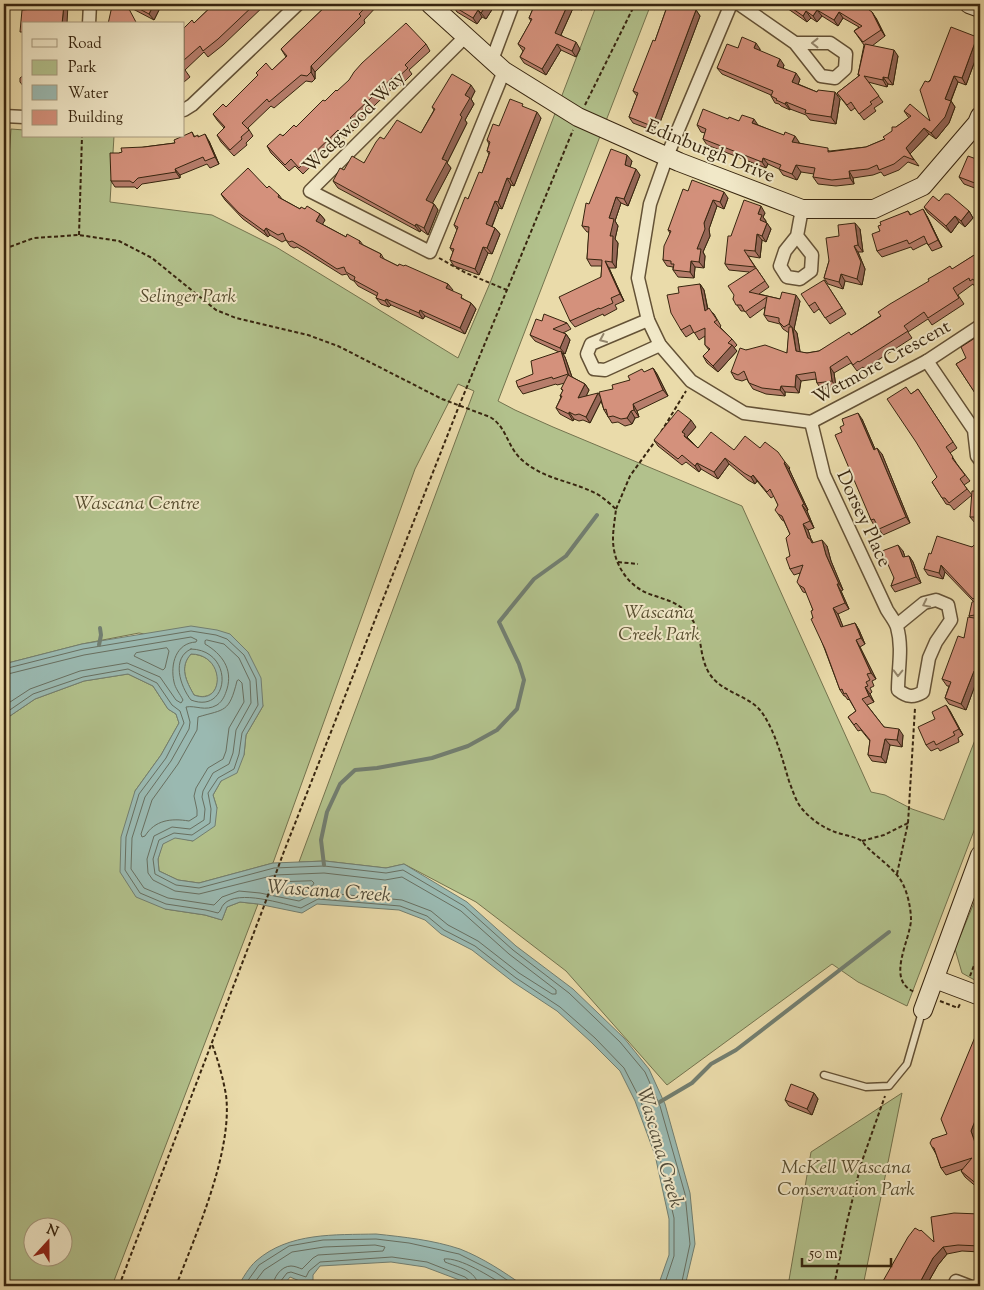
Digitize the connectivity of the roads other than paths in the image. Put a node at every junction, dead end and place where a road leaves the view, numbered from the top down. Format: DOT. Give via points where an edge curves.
graph roads {
  1 [pos="90,4"];
  2 [pos="298,4"];
  3 [pos="430,4"];
  4 [pos="513,4"];
  5 [pos="732,4"];
  6 [pos="739,4"];
  7 [pos="968,4"];
  8 [pos="980,8"];
  9 [pos="89,22"];
  10 [pos="466,36"];
  11 [pos="795,43"];
  12 [pos="498,66"];
  13 [pos="185,109"];
  14 [pos="4,116"];
  15 [pos="22,117"];
  16 [pos="979,121"];
  17 [pos="667,156"];
  18 [pos="802,209"];
  19 [pos="797,236"];
  20 [pos="648,320"];
  21 [pos="980,326"];
  22 [pos="660,345"];
  23 [pos="927,361"];
  24 [pos="811,422"];
  25 [pos="977,432"];
  26 [pos="980,460"];
  27 [pos="897,625"];
  28 [pos="980,855"];
  29 [pos="935,979"];
  30 [pos="972,993"];
  31 [pos="926,1004"];
  32 [pos="824,1076"];
  33 [pos="954,1286"];
  34 [pos="970,1286"];
  1 -- 9 [label="street"];
  2 -- 13 [label="street"];
  3 -- 10 [label="street, Edinburgh Drive"];
  4 -- 12 [label="street"];
  5 -- 17 [label="street, Wetmore Crescent"];
  6 -- 11 [label="street"];
  7 -- 8 [label="street"];
  10 -- 12 [label="street, Edinburgh Drive"];
  10 -- 12 [label="street, Wedgwood Way" via="310,190 430,252"];
  12 -- 17 [label="street, Edinburgh Drive" via="578,117"];
  14 -- 15 [label="street"];
  16 -- 18 [label="street, Edinburgh Drive" via="923,186 874,209"];
  17 -- 18 [label="street, Edinburgh Drive"];
  17 -- 20 [label="street, Wetmore Crescent" via="650,204 638,278"];
  18 -- 19 [label="street"];
  20 -- 22 [label="street, Wetmore Crescent"];
  20 -- 22 [label="street, one-way" via="591,344 588,354 594,369 605,370"];
  21 -- 23 [label="street, Wetmore Crescent"];
  22 -- 24 [label="street, Wetmore Crescent" via="692,381 744,413"];
  23 -- 24 [label="street, Wetmore Crescent"];
  23 -- 25 [label="street"];
  24 -- 27 [label="street, Dorsey Place" via="824,475"];
  25 -- 26 [label="street" via="977,456"];
  27 -- 27 [label="street, Dorsey Place, one-way" via="901,647 898,690 906,696 916,696 923,692 929,658 951,620 948,606 936,600 924,603"];
  28 -- 29 [label="street"];
  29 -- 30 [label="street"];
  29 -- 31 [label="street"];
  31 -- 32 [label="lane" via="907,1064 889,1086 866,1087"];
  33 -- 34 [label="street" via="956,1281"];
}
